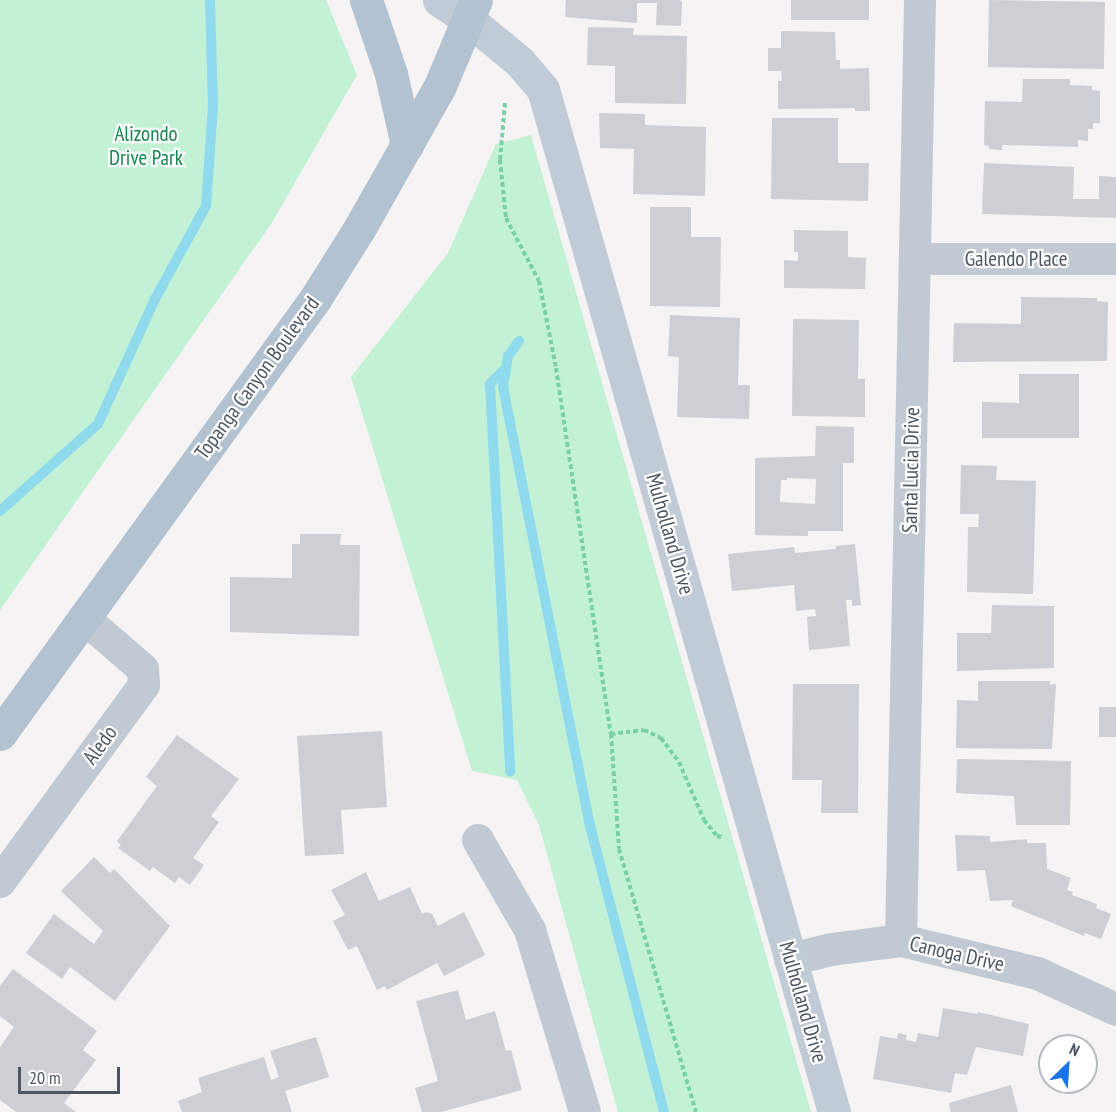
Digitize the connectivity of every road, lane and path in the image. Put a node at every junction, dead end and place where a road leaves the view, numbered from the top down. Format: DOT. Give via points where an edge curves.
graph roads {
  1 [pos="366,0"];
  2 [pos="439,0"];
  3 [pos="920,0"];
  4 [pos="473,10"];
  5 [pos="505,103"];
  6 [pos="407,146"];
  7 [pos="915,259"];
  8 [pos="1116,259"];
  9 [pos="84,618"];
  10 [pos="0,734"];
  11 [pos="611,734"];
  12 [pos="478,840"];
  13 [pos="758,844"];
  14 [pos="0,882"];
  15 [pos="901,940"];
  16 [pos="790,959"];
  17 [pos="1116,1009"];
  18 [pos="585,1112"];
  19 [pos="696,1112"];
  20 [pos="834,1112"];
  1 -- 6 [label="main road" via="391,74"];
  2 -- 4 [label="main road, Mulholland Drive"];
  3 -- 7 [label="street, Santa Lucia Drive"];
  4 -- 6 [label="main road, Topanga Canyon Boulevard" via="440,86"];
  4 -- 13 [label="main road, Mulholland Drive" via="543,89"];
  5 -- 11 [label="path" via="500,160 506,218 539,281 556,368"];
  6 -- 9 [label="main road, Topanga Canyon Boulevard" via="315,299"];
  7 -- 8 [label="street, Galendo Place"];
  7 -- 15 [label="street, Santa Lucia Drive"];
  9 -- 10 [label="main road, Topanga Canyon Boulevard"];
  9 -- 14 [label="street, Aledo" via="143,669 144,685"];
  11 -- 13 [label="path" via="644,730 661,738 679,762 704,820 717,836"];
  11 -- 19 [label="path" via="620,849"];
  12 -- 18 [label="street" via="530,930"];
  13 -- 16 [label="main road, Mulholland Drive"];
  15 -- 16 [label="street, Canoga Drive"];
  15 -- 17 [label="street, Canoga Drive" via="1037,973"];
  16 -- 20 [label="main road, Mulholland Drive"];
}
